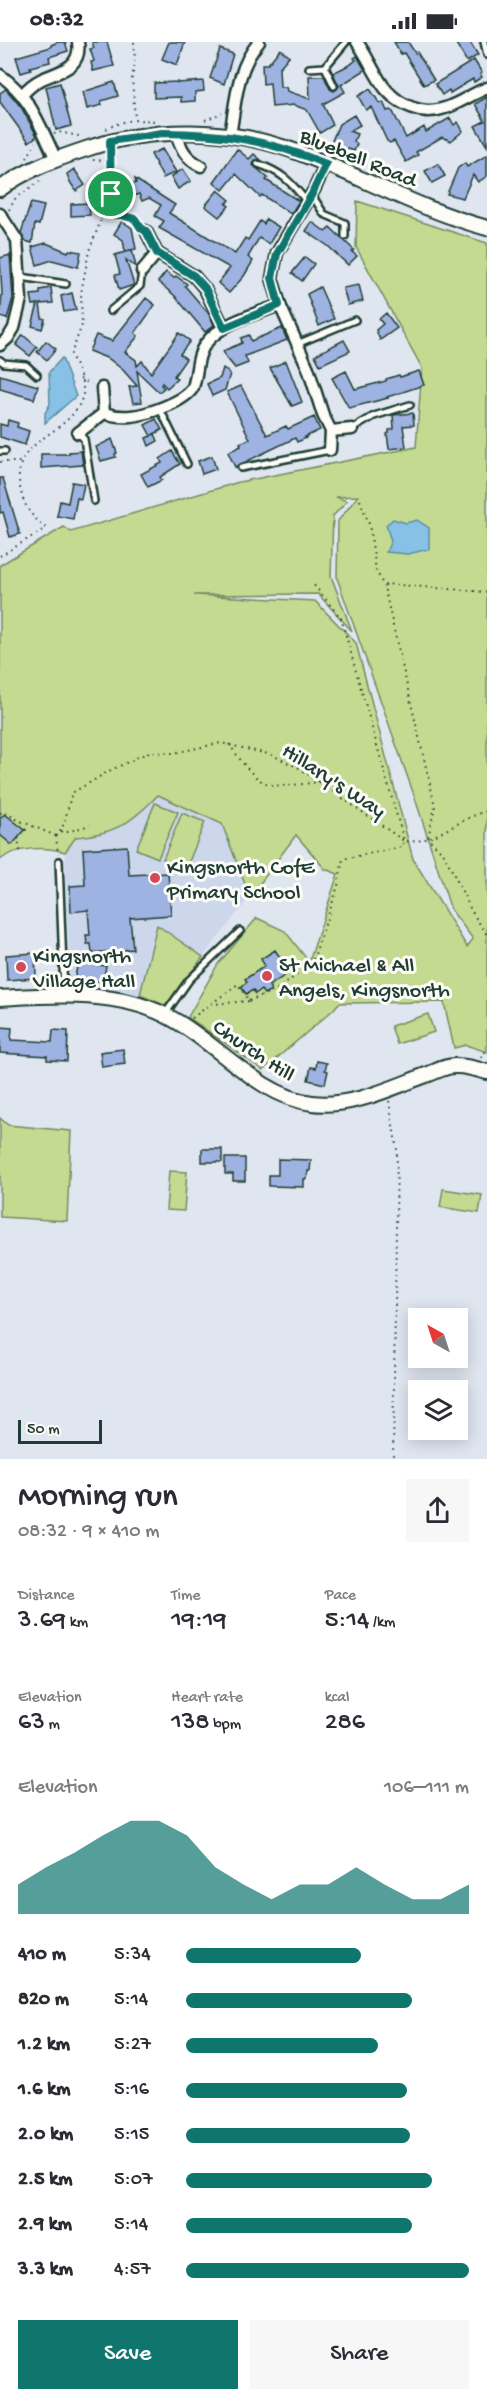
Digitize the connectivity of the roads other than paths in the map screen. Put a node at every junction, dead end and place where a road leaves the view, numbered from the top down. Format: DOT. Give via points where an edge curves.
graph roads {
  1 [pos="78,42"];
  2 [pos="259,42"];
  3 [pos="346,42"];
  4 [pos="357,42"];
  5 [pos="484,42"];
  6 [pos="487,55"];
  7 [pos="325,67"];
  8 [pos="309,68"];
  9 [pos="0,75"];
  10 [pos="334,86"];
  11 [pos="487,88"];
  12 [pos="23,94"];
  13 [pos="176,133"];
  14 [pos="230,135"];
  15 [pos="56,159"];
  16 [pos="258,164"];
  17 [pos="326,164"];
  18 [pos="201,166"];
  19 [pos="0,189"];
  20 [pos="309,198"];
  21 [pos="2,217"];
  22 [pos="487,228"];
  23 [pos="146,231"];
  24 [pos="345,236"];
  25 [pos="157,253"];
  26 [pos="142,271"];
  27 [pos="21,277"];
  28 [pos="66,284"];
  29 [pos="279,305"];
  30 [pos="110,311"];
  31 [pos="355,320"];
  32 [pos="224,328"];
  33 [pos="297,344"];
  34 [pos="0,345"];
  35 [pos="0,360"];
  36 [pos="37,375"];
  37 [pos="102,388"];
  38 [pos="410,405"];
  39 [pos="159,408"];
  40 [pos="104,413"];
  41 [pos="352,429"];
  42 [pos="331,431"];
  43 [pos="78,433"];
  44 [pos="330,450"];
  45 [pos="187,464"];
  46 [pos="241,468"];
  47 [pos="94,501"];
  48 [pos="59,861"];
  49 [pos="240,932"];
  50 [pos="64,995"];
  51 [pos="0,998"];
  52 [pos="165,1014"];
  53 [pos="487,1072"];
  1 -- 12 [label="street" via="79,53 71,67 38,81"];
  2 -- 14 [label="street" via="241,70"];
  3 -- 7 [label="lane"];
  4 -- 11 [label="street" via="389,95 418,110 443,109"];
  5 -- 6 [label="lane"];
  7 -- 8 [label="lane"];
  7 -- 10 [label="lane"];
  9 -- 12 [label="street"];
  12 -- 15 [label="street"];
  13 -- 14 [label="street, Bluebell Road"];
  13 -- 15 [label="street, Bluebell Road" via="110,141"];
  13 -- 18 [label="street" via="182,151"];
  14 -- 17 [label="street, Bluebell Road" via="295,151"];
  15 -- 19 [label="street, Bluebell Road"];
  16 -- 20 [label="lane" via="276,170"];
  17 -- 20 [label="street"];
  17 -- 22 [label="street, Bluebell Road"];
  20 -- 24 [label="lane" via="324,213 345,223"];
  20 -- 29 [label="street" via="285,236 273,266"];
  21 -- 27 [label="street" via="17,240"];
  23 -- 25 [label="street"];
  25 -- 26 [label="street"];
  25 -- 32 [label="street" via="194,276 205,288"];
  26 -- 30 [label="lane" via="140,286"];
  27 -- 28 [label="lane"];
  27 -- 34 [label="street" via="18,316 8,338"];
  29 -- 32 [label="street"];
  29 -- 33 [label="street"];
  31 -- 33 [label="lane"];
  32 -- 39 [label="street" via="206,343 191,391"];
  33 -- 42 [label="street"];
  35 -- 36 [label="lane" via="26,365"];
  37 -- 40 [label="street"];
  38 -- 41 [label="lane" via="374,416"];
  39 -- 40 [label="street" via="134,416"];
  39 -- 45 [label="lane"];
  40 -- 43 [label="street"];
  41 -- 42 [label="street"];
  42 -- 44 [label="street"];
  43 -- 47 [label="lane" via="84,438"];
  44 -- 46 [label="lane"];
  48 -- 50 [label="lane"];
  49 -- 52 [label="lane" via="189,980"];
  50 -- 51 [label="street, Church Hill"];
  50 -- 52 [label="street, Church Hill" via="119,1000"];
  52 -- 53 [label="street, Church Hill" via="257,1080 310,1103 331,1104 388,1089 454,1065"];
}
